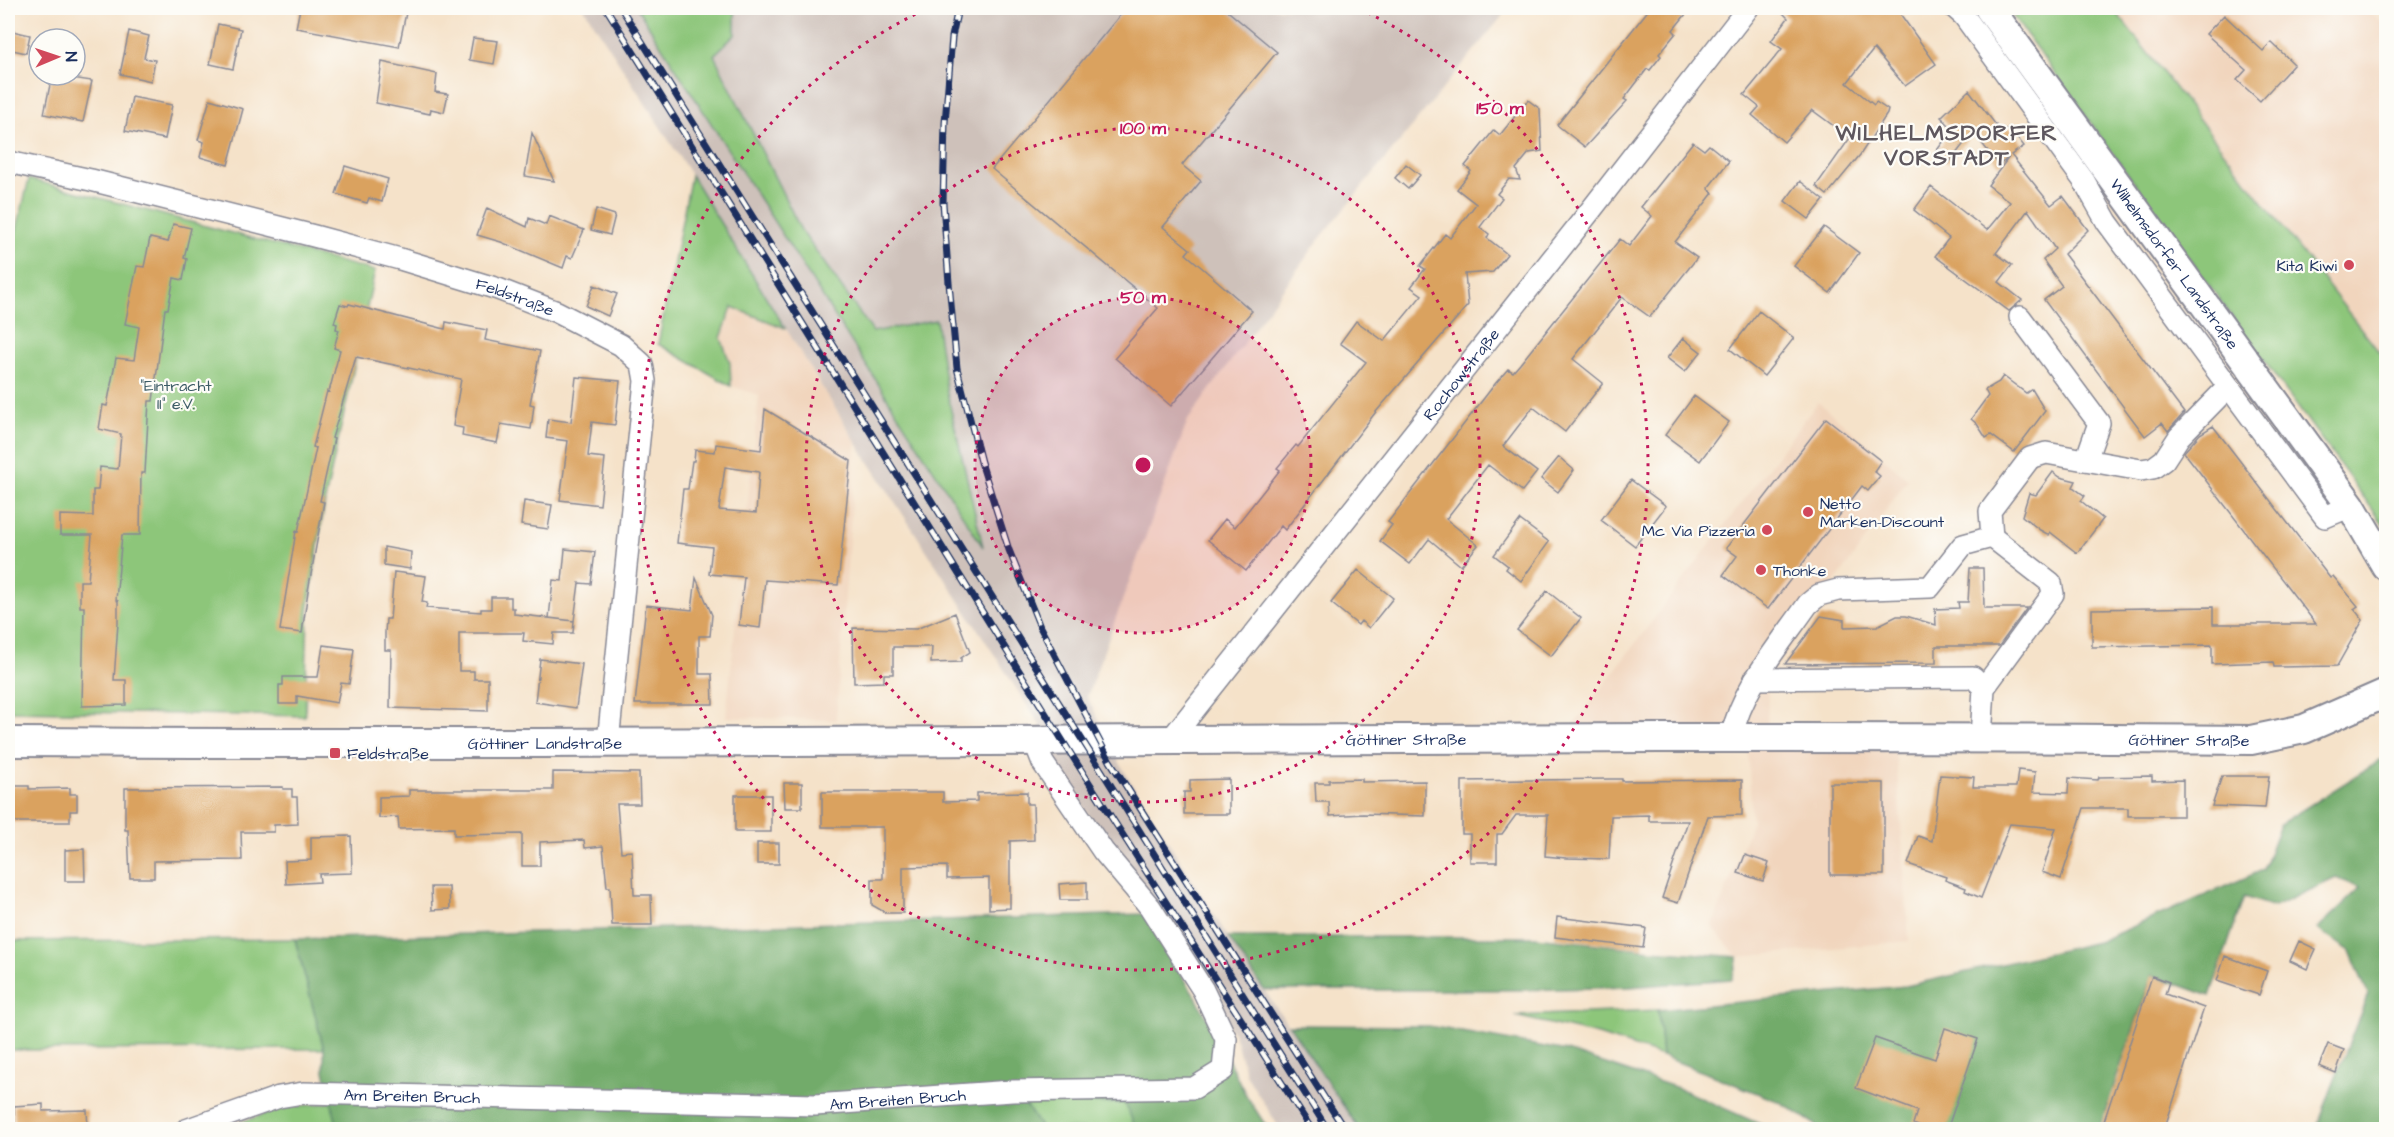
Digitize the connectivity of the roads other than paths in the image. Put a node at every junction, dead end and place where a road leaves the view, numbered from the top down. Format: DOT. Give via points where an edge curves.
graph roads {
  1 [pos="1748,8"];
  2 [pos="1955,8"];
  3 [pos="1989,8"];
  4 [pos="8,162"];
  5 [pos="2096,176"];
  6 [pos="2020,317"];
  7 [pos="2242,358"];
  8 [pos="2212,363"];
  9 [pos="2228,387"];
  10 [pos="2086,460"];
  11 [pos="2356,514"];
  12 [pos="1992,537"];
  13 [pos="2386,549"];
  14 [pos="2386,566"];
  15 [pos="1755,679"];
  16 [pos="1984,688"];
  17 [pos="2386,693"];
  18 [pos="1731,738"];
  19 [pos="1981,738"];
  20 [pos="1171,739"];
  21 [pos="1034,740"];
  22 [pos="1082,740"];
  23 [pos="8,742"];
  24 [pos="608,742"];
  25 [pos="186,1130"];
  1 -- 20 [label="street, Rochowstraße"];
  2 -- 5 [label="street, Wilhelmsdorfer Landstraße"];
  3 -- 5 [label="street, Wilhelmsdorfer Landstraße"];
  4 -- 24 [label="street, Feldstraße" via="400,259 498,290 548,308 621,345 642,364 645,381"];
  5 -- 7 [label="street, Wilhelmsdorfer Landstraße"];
  5 -- 8 [label="street, Wilhelmsdorfer Landstraße" via="2107,222"];
  6 -- 10 [label="street" via="2099,423"];
  7 -- 8 [label="street, Wilhelmsdorfer Landstraße"];
  7 -- 11 [label="street, Wilhelmsdorfer Landstraße"];
  8 -- 9 [label="street, Wilhelmsdorfer Landstraße"];
  9 -- 10 [label="street" via="2153,468 2141,471"];
  9 -- 11 [label="street, Wilhelmsdorfer Landstraße" via="2325,517"];
  10 -- 12 [label="street" via="2046,453 2031,458 1990,511"];
  11 -- 13 [label="street, Wilhelmsdorfer Landstraße"];
  11 -- 14 [label="street, Wilhelmsdorfer Landstraße"];
  12 -- 15 [label="street" via="1963,545 1930,587 1838,590 1820,595 1808,604"];
  12 -- 16 [label="street" via="2051,583 2053,594"];
  15 -- 16 [label="street" via="1973,677"];
  15 -- 18 [label="street" via="1736,716"];
  16 -- 19 [label="street"];
  17 -- 19 [label="street, Göttiner Straße" via="2304,729 2251,740"];
  18 -- 19 [label="street, Göttiner Straße"];
  18 -- 20 [label="street, Göttiner Straße"];
  20 -- 22 [label="street, Göttiner Straße"];
  21 -- 22 [label="street, Göttiner Landstraße"];
  21 -- 24 [label="street, Göttiner Landstraße"];
  21 -- 25 [label="street, Am Breiten Bruch" via="1043,763 1103,851 1156,916 1203,990 1226,1039 1223,1070 1194,1088 1012,1091 815,1105 303,1093 279,1097"];
  23 -- 24 [label="street, Göttiner Landstraße"];
}
